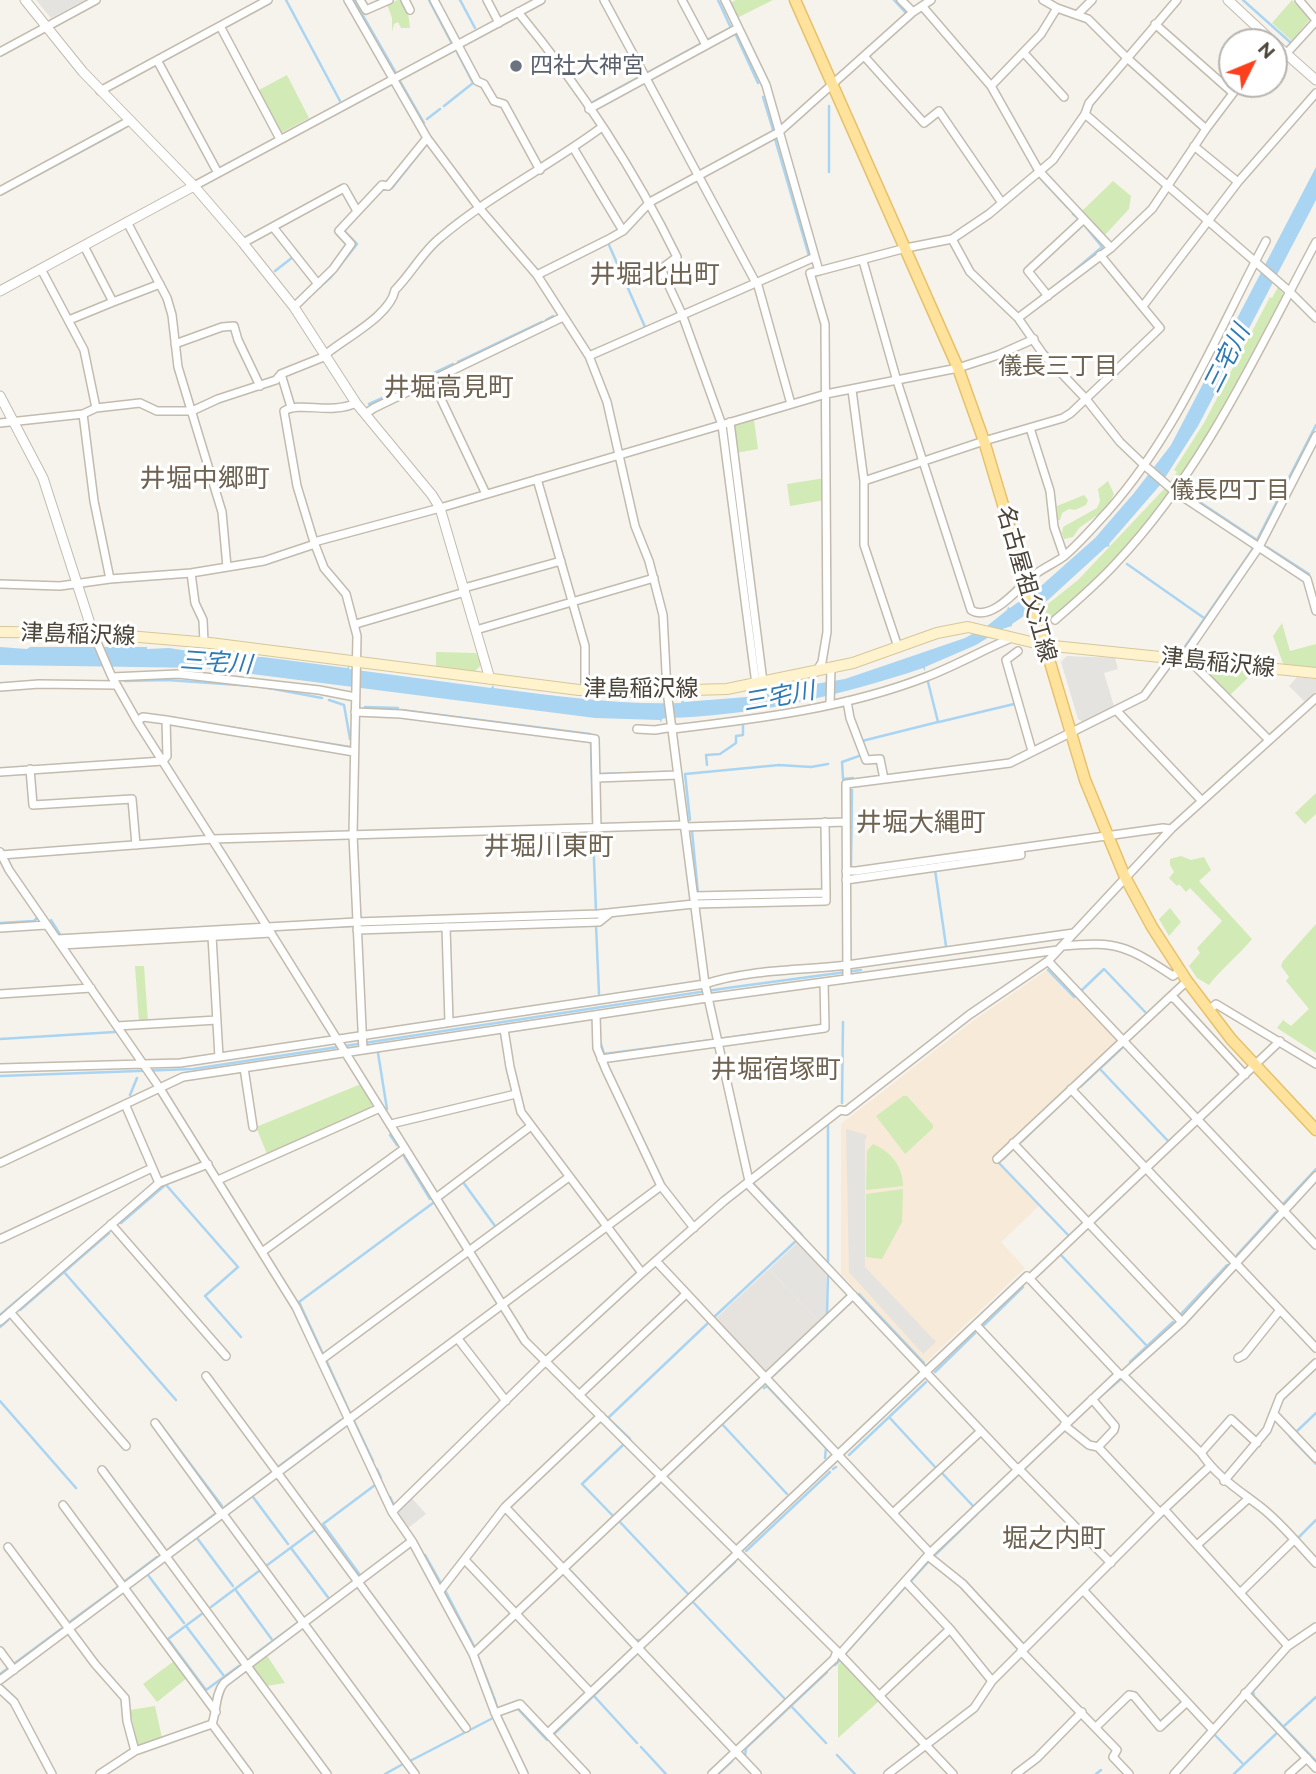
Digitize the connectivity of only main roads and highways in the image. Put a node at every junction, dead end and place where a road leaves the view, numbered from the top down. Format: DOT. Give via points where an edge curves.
graph roads {
  1 [pos="795,0"];
  2 [pos="0,632"];
  3 [pos="1044,645"];
  4 [pos="1316,673"];
  5 [pos="1316,1130"];
  1 -- 3 [label="main road, 名古屋祖父江線" via="958,368"];
  2 -- 3 [label="main road, 津島稲沢線" via="93,633 204,642 585,690 727,689 830,670 968,627"];
  3 -- 4 [label="main road, 津島稲沢線"];
  3 -- 5 [label="main road, 名古屋祖父江線" via="1085,780 1125,877 1152,927 1209,1010"];
}
